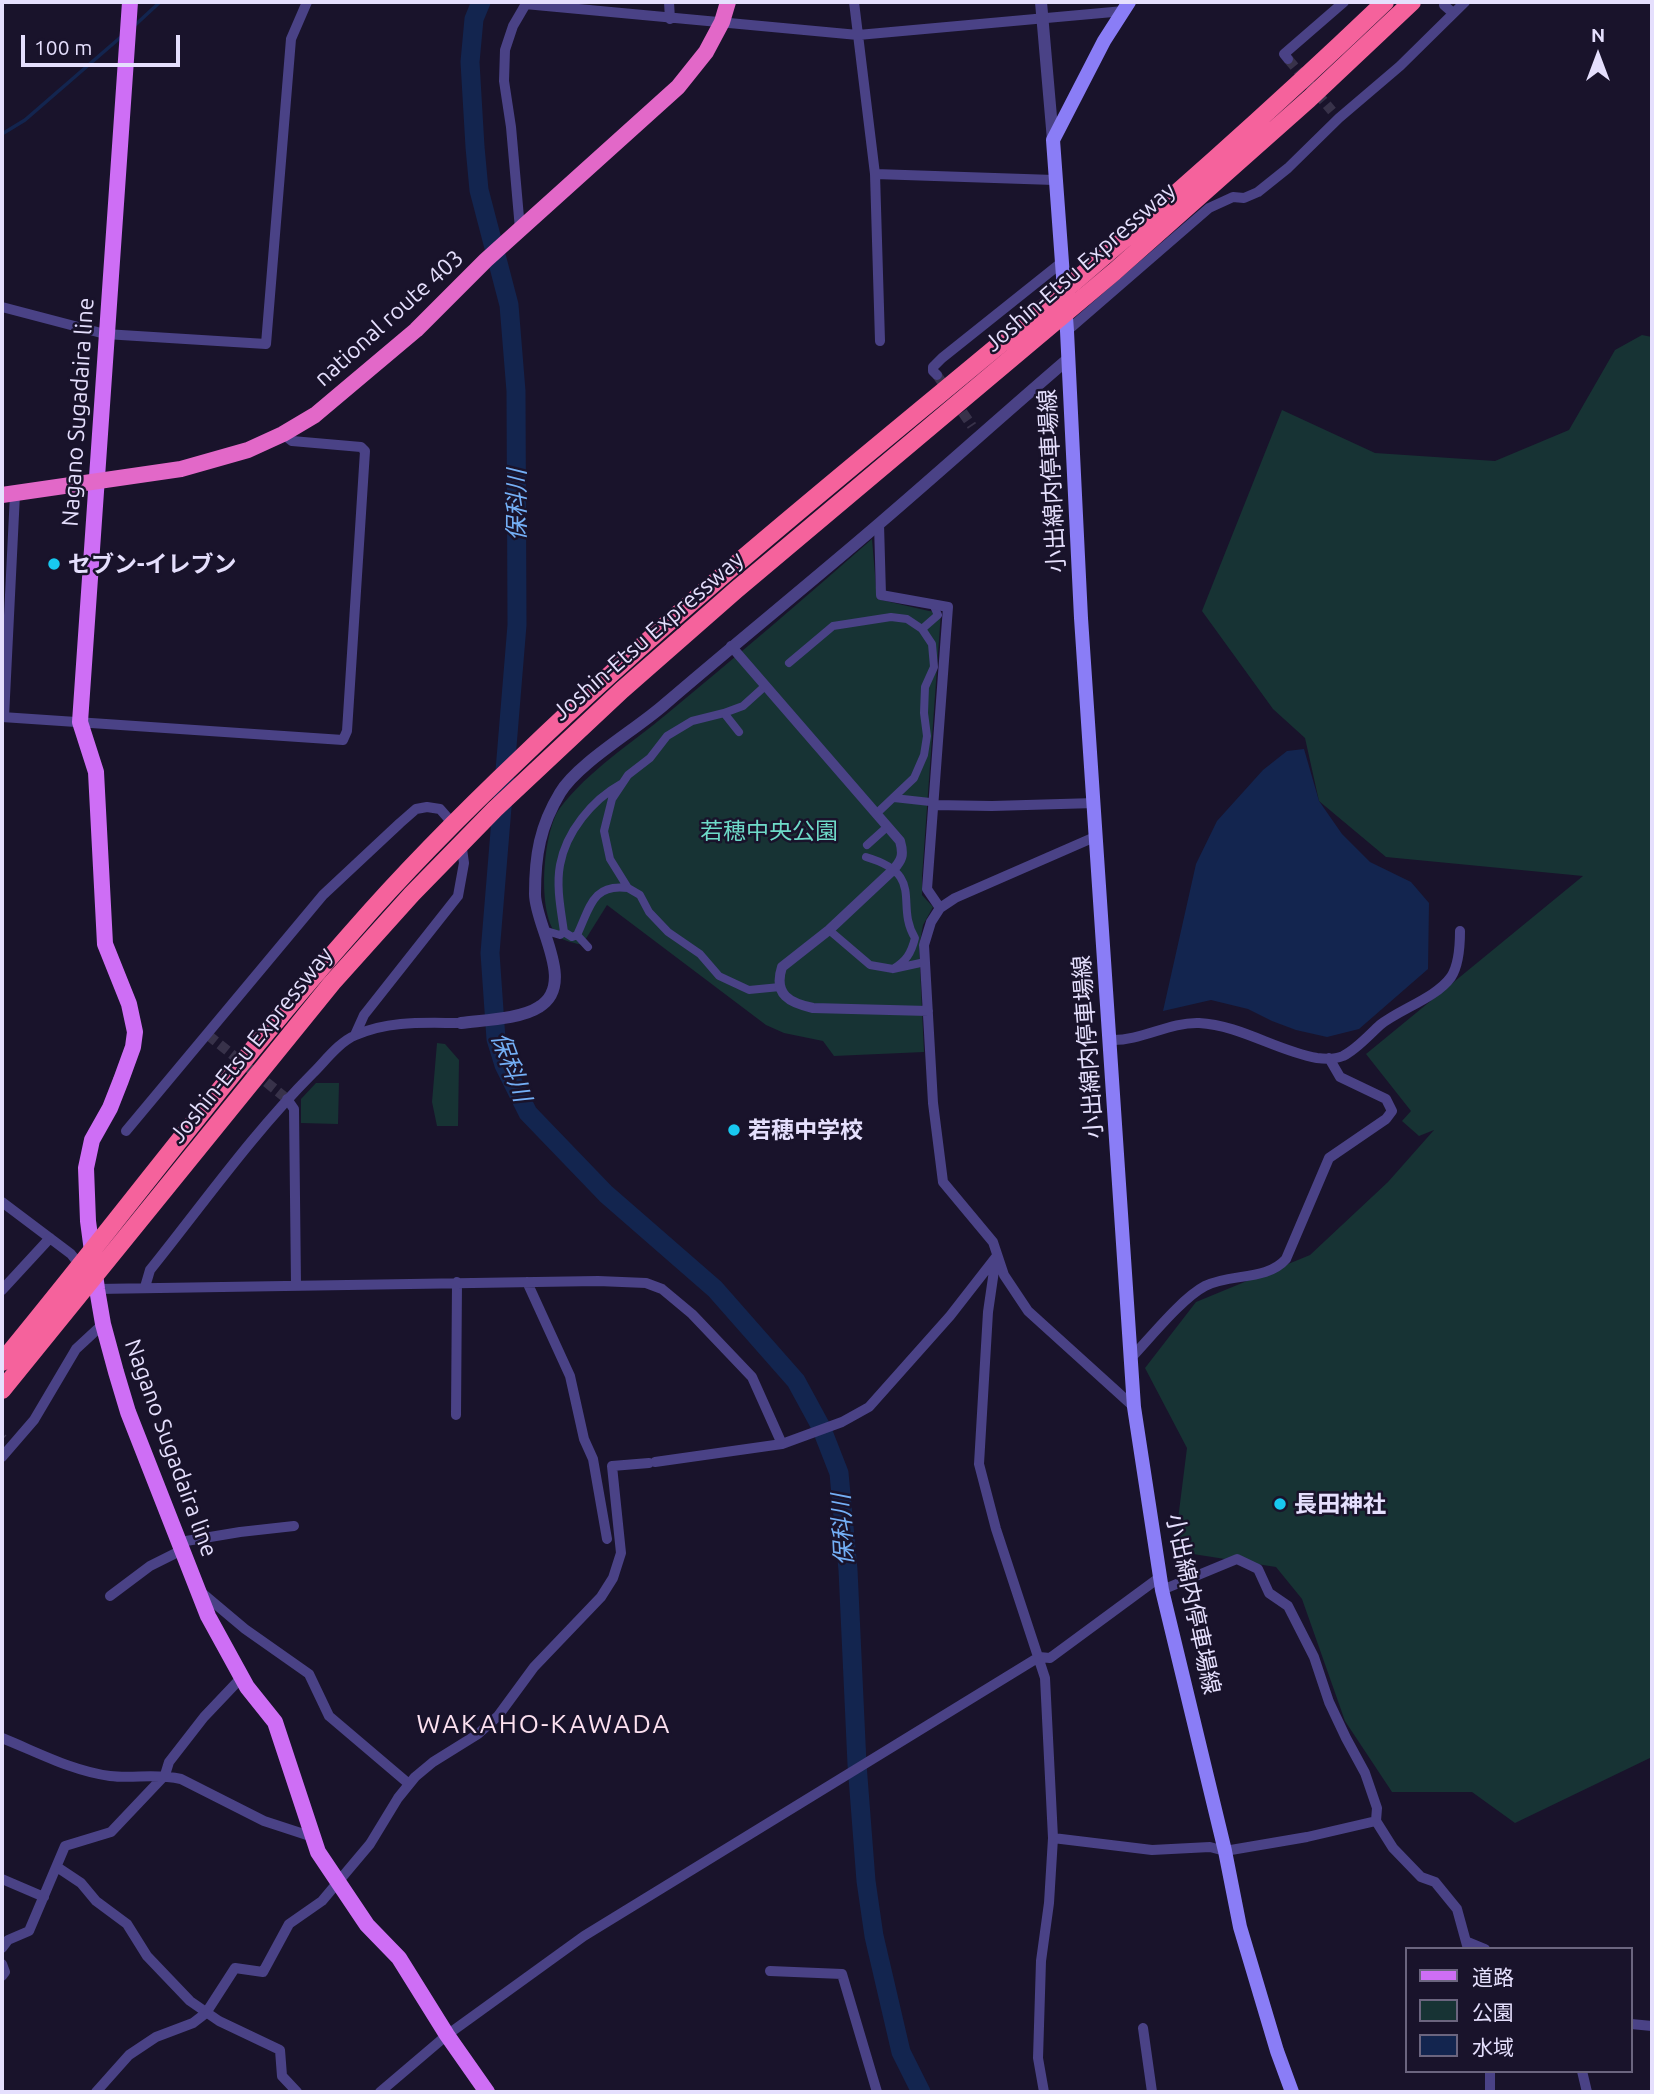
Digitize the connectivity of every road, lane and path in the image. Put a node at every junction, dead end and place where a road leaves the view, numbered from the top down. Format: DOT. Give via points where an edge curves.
graph roads {
  1 [pos="130,2"];
  2 [pos="307,2"];
  3 [pos="669,2"];
  4 [pos="728,2"];
  5 [pos="854,2"];
  6 [pos="1041,2"];
  7 [pos="1344,2"];
  8 [pos="1385,2"];
  9 [pos="1412,2"];
  10 [pos="1465,2"];
  11 [pos="526,3"];
  12 [pos="1444,5"];
  13 [pos="1127,6"];
  14 [pos="1453,13"];
  15 [pos="1043,18"];
  16 [pos="670,19"];
  17 [pos="722,22"];
  18 [pos="858,35"];
  19 [pos="1288,58"];
  20 [pos="1052,140"];
  21 [pos="875,174"];
  22 [pos="1054,180"];
  23 [pos="519,230"];
  24 [pos="1061,263"];
  25 [pos="2,307"];
  26 [pos="1043,320"];
  27 [pos="1067,331"];
  28 [pos="105,334"];
  29 [pos="880,341"];
  30 [pos="1068,359"];
  31 [pos="937,375"];
  32 [pos="283,434"];
  33 [pos="97,482"];
  34 [pos="8,494"];
  35 [pos="879,524"];
  36 [pos="933,604"];
  37 [pos="938,615"];
  38 [pos="947,623"];
  39 [pos="922,629"];
  40 [pos="731,646"];
  41 [pos="789,663"];
  42 [pos="764,687"];
  43 [pos="724,713"];
  44 [pos="3,717"];
  45 [pos="80,722"];
  46 [pos="739,732"];
  47 [pos="624,782"];
  48 [pos="894,798"];
  49 [pos="932,803"];
  50 [pos="1095,803"];
  51 [pos="876,814"];
  52 [pos="887,827"];
  53 [pos="1097,836"];
  54 [pos="446,845"];
  55 [pos="867,845"];
  56 [pos="866,857"];
  57 [pos="893,870"];
  58 [pos="628,888"];
  59 [pos="940,908"];
  60 [pos="543,930"];
  61 [pos="829,930"];
  62 [pos="1460,931"];
  63 [pos="564,932"];
  64 [pos="577,935"];
  65 [pos="588,947"];
  66 [pos="925,962"];
  67 [pos="892,969"];
  68 [pos="780,988"];
  69 [pos="929,1012"];
  70 [pos="461,1023"];
  71 [pos="355,1035"];
  72 [pos="1111,1040"];
  73 [pos="1329,1058"];
  74 [pos="287,1100"];
  75 [pos="126,1131"];
  76 [pos="2,1202"];
  77 [pos="50,1238"];
  78 [pos="996,1256"];
  79 [pos="457,1282"];
  80 [pos="527,1282"];
  81 [pos="296,1285"];
  82 [pos="145,1287"];
  83 [pos="97,1289"];
  84 [pos="2,1290"];
  85 [pos="103,1324"];
  86 [pos="1131,1359"];
  87 [pos="2,1362"];
  88 [pos="2,1390"];
  89 [pos="1134,1407"];
  90 [pos="456,1415"];
  91 [pos="782,1444"];
  92 [pos="2,1457"];
  93 [pos="294,1526"];
  94 [pos="607,1539"];
  95 [pos="181,1546"];
  96 [pos="1161,1583"];
  97 [pos="198,1590"];
  98 [pos="110,1597"];
  99 [pos="1039,1657"];
  100 [pos="241,1678"];
  101 [pos="2,1738"];
  102 [pos="165,1776"];
  103 [pos="409,1784"];
  104 [pos="1376,1821"];
  105 [pos="313,1837"];
  106 [pos="1052,1839"];
  107 [pos="1225,1851"];
  108 [pos="57,1867"];
  109 [pos="2,1879"];
  110 [pos="337,1881"];
  111 [pos="44,1897"];
  112 [pos="1468,1946"];
  113 [pos="2,1948"];
  114 [pos="2,1964"];
  115 [pos="770,1972"];
  116 [pos="2,1976"];
  117 [pos="206,2013"];
  118 [pos="1633,2024"];
  119 [pos="1652,2026"];
  120 [pos="1143,2028"];
  121 [pos="447,2035"];
  122 [pos="1490,2073"];
  123 [pos="1582,2073"];
  124 [pos="96,2092"];
  125 [pos="297,2092"];
  126 [pos="380,2092"];
  127 [pos="487,2092"];
  128 [pos="877,2092"];
  129 [pos="1044,2092"];
  130 [pos="1152,2092"];
  131 [pos="1292,2092"];
  132 [pos="1490,2092"];
  133 [pos="1587,2092"];
  1 -- 28 [label="main road, Nagano Sugadaira line"];
  2 -- 28 [label="street" via="291,39 266,344"];
  3 -- 16 [label="street"];
  4 -- 17 [label="highway"];
  5 -- 18 [label="street"];
  6 -- 15 [label="street"];
  7 -- 19 [label="street" via="1284,54"];
  8 -- 26 [label="highway, Joshin-Etsu Expressway"];
  9 -- 26 [label="highway, Joshin-Etsu Expressway" via="1224,176"];
  10 -- 14 [label="street"];
  11 -- 16 [label="street"];
  11 -- 23 [label="street" via="505,50 503,81"];
  12 -- 14 [label="street"];
  13 -- 15 [label="street"];
  13 -- 20 [label="main road"];
  14 -- 27 [label="street" via="1400,66 1336,114 1288,167 1258,192 1209,208"];
  15 -- 18 [label="street"];
  15 -- 20 [label="street"];
  16 -- 17 [label="street"];
  17 -- 18 [label="street"];
  17 -- 23 [label="highway, national route 403" via="706,52 678,87"];
  18 -- 21 [label="street"];
  20 -- 22 [label="main road, 小出綿内停車場線"];
  21 -- 22 [label="street"];
  21 -- 29 [label="street"];
  22 -- 24 [label="main road, 小出綿内停車場線"];
  23 -- 32 [label="highway, national route 403" via="416,330 315,415"];
  24 -- 27 [label="main road, 小出綿内停車場線"];
  24 -- 31 [label="street" via="942,358 933,367"];
  25 -- 28 [label="street"];
  26 -- 54 [label="highway, Joshin-Etsu Expressway"];
  26 -- 54 [label="highway, Joshin-Etsu Expressway" via="724,575 565,716"];
  27 -- 30 [label="main road, 小出綿内停車場線"];
  28 -- 33 [label="main road, Nagano Sugadaira line"];
  30 -- 35 [label="street" via="975,430"];
  30 -- 50 [label="main road, 小出綿内停車場線"];
  32 -- 33 [label="highway, national route 403" via="181,469"];
  32 -- 45 [label="street" via="292,441 365,451 343,740"];
  33 -- 34 [label="highway, national route 403"];
  33 -- 45 [label="main road, Nagano Sugadaira line"];
  34 -- 44 [label="street"];
  35 -- 36 [label="street" via="881,595"];
  35 -- 40 [label="street"];
  36 -- 37 [label="street"];
  36 -- 38 [label="street" via="948,607"];
  37 -- 38 [label="street"];
  37 -- 39 [label="street"];
  38 -- 49 [label="street"];
  39 -- 41 [label="street" via="907,619 891,617 833,626"];
  39 -- 48 [label="street" via="932,644 934,667 925,687 924,755 914,778"];
  40 -- 42 [label="street"];
  40 -- 60 [label="street" via="562,789 539,838 535,896"];
  42 -- 43 [label="street" via="743,706"];
  42 -- 51 [label="street"];
  43 -- 46 [label="street"];
  43 -- 47 [label="street" via="692,722 667,736"];
  44 -- 45 [label="street"];
  45 -- 83 [label="main road, Nagano Sugadaira line" via="96,772 105,944 135,1032 121,1080 88,1154 86,1185"];
  47 -- 58 [label="street" via="612,799 604,831 610,859"];
  47 -- 63 [label="street" via="605,793 574,828 560,865"];
  48 -- 49 [label="street"];
  48 -- 51 [label="street"];
  49 -- 50 [label="street"];
  49 -- 59 [label="street" via="927,889"];
  50 -- 53 [label="main road, 小出綿内停車場線"];
  51 -- 52 [label="street"];
  52 -- 55 [label="street"];
  52 -- 57 [label="street" via="903,850"];
  53 -- 59 [label="street" via="975,887"];
  53 -- 72 [label="main road, 小出綿内停車場線"];
  54 -- 87 [label="highway, Joshin-Etsu Expressway" via="357,926"];
  54 -- 88 [label="highway, Joshin-Etsu Expressway"];
  56 -- 57 [label="street"];
  57 -- 61 [label="street"];
  57 -- 67 [label="street" via="907,893 915,938 904,963"];
  58 -- 64 [label="street" via="612,886 597,894"];
  58 -- 68 [label="street" via="640,895 667,932 700,954 719,976 749,990"];
  59 -- 66 [label="street" via="924,945"];
  60 -- 63 [label="street"];
  60 -- 70 [label="street" via="555,968 551,995 528,1013"];
  61 -- 67 [label="street" via="870,965"];
  61 -- 68 [label="street" via="782,967"];
  62 -- 73 [label="street" via="1457,963 1443,986 1383,1023 1347,1055"];
  63 -- 64 [label="street"];
  64 -- 65 [label="street"];
  66 -- 67 [label="street"];
  66 -- 69 [label="street"];
  68 -- 69 [label="street" via="795,1004 813,1008"];
  69 -- 78 [label="street" via="943,1182 993,1242"];
  70 -- 71 [label="street" via="399,1024"];
  71 -- 74 [label="street"];
  71 -- 75 [label="street" via="363,1015 458,896 464,851 454,825 439,809 416,810 323,895"];
  72 -- 73 [label="street" via="1126,1041 1196,1023"];
  72 -- 86 [label="main road, 小出綿内停車場線"];
  73 -- 86 [label="street" via="1340,1077 1386,1099 1392,1111 1329,1158 1278,1269 1207,1284"];
  74 -- 81 [label="street" via="294,1109"];
  74 -- 82 [label="street" via="150,1270"];
  76 -- 77 [label="street"];
  77 -- 83 [label="street" via="71,1254"];
  77 -- 84 [label="street"];
  78 -- 89 [label="street" via="1028,1311"];
  78 -- 91 [label="street" via="869,1407"];
  78 -- 99 [label="street" via="979,1464"];
  79 -- 80 [label="street"];
  79 -- 81 [label="street"];
  79 -- 90 [label="street"];
  80 -- 91 [label="street" via="646,1283 662,1289 752,1377"];
  80 -- 94 [label="street" via="570,1376 593,1459"];
  81 -- 82 [label="street"];
  82 -- 83 [label="street"];
  83 -- 85 [label="main road, Nagano Sugadaira line"];
  85 -- 92 [label="street" via="76,1349 34,1420 7,1442"];
  85 -- 95 [label="main road, Nagano Sugadaira line" via="128,1412"];
  86 -- 89 [label="main road, 小出綿内停車場線"];
  89 -- 96 [label="main road, 小出綿内停車場線"];
  91 -- 103 [label="street" via="612,1466 621,1553 601,1598 534,1667 498,1716"];
  93 -- 95 [label="street" via="240,1532"];
  95 -- 97 [label="main road, Nagano Sugadaira line"];
  95 -- 98 [label="street"];
  96 -- 99 [label="street" via="1049,1658"];
  96 -- 104 [label="street" via="1237,1559 1258,1569 1269,1592 1288,1606 1314,1657 1329,1702 1365,1773 1377,1808"];
  96 -- 107 [label="main road, 小出綿内停車場線"];
  97 -- 100 [label="main road, Nagano Sugadaira line"];
  97 -- 103 [label="street" via="309,1674 329,1716"];
  99 -- 106 [label="street" via="1045,1678"];
  99 -- 121 [label="street" via="584,1936"];
  100 -- 102 [label="street" via="200,1722 169,1762"];
  100 -- 105 [label="main road, Nagano Sugadaira line" via="275,1722"];
  101 -- 102 [label="street" via="79,1771 113,1777"];
  102 -- 105 [label="street" via="181,1779 264,1821"];
  102 -- 108 [label="street" via="111,1832 65,1846"];
  103 -- 110 [label="street" via="370,1844"];
  104 -- 107 [label="street"];
  104 -- 112 [label="street" via="1393,1848 1422,1877 1435,1882 1457,1909"];
  105 -- 110 [label="main road, Nagano Sugadaira line"];
  106 -- 107 [label="street" via="1152,1850 1210,1847"];
  106 -- 129 [label="street" via="1041,1961 1038,2058"];
  107 -- 131 [label="main road, 小出綿内停車場線" via="1240,1927"];
  108 -- 111 [label="street"];
  108 -- 117 [label="street" via="127,1923 147,1956"];
  109 -- 111 [label="street"];
  110 -- 117 [label="street" via="322,1900 289,1924 263,1972 235,1968"];
  110 -- 121 [label="main road, Nagano Sugadaira line" via="367,1925 399,1958"];
  111 -- 113 [label="street" via="29,1931 8,1940"];
  114 -- 116 [label="street"];
  115 -- 128 [label="street" via="842,1974"];
  117 -- 124 [label="street" via="129,2055"];
  117 -- 125 [label="street" via="281,2050 282,2076"];
  118 -- 119 [label="street"];
  120 -- 130 [label="street"];
  121 -- 126 [label="street"];
  121 -- 127 [label="main road, Nagano Sugadaira line"];
  122 -- 132 [label="street"];
  123 -- 133 [label="street"];
}
